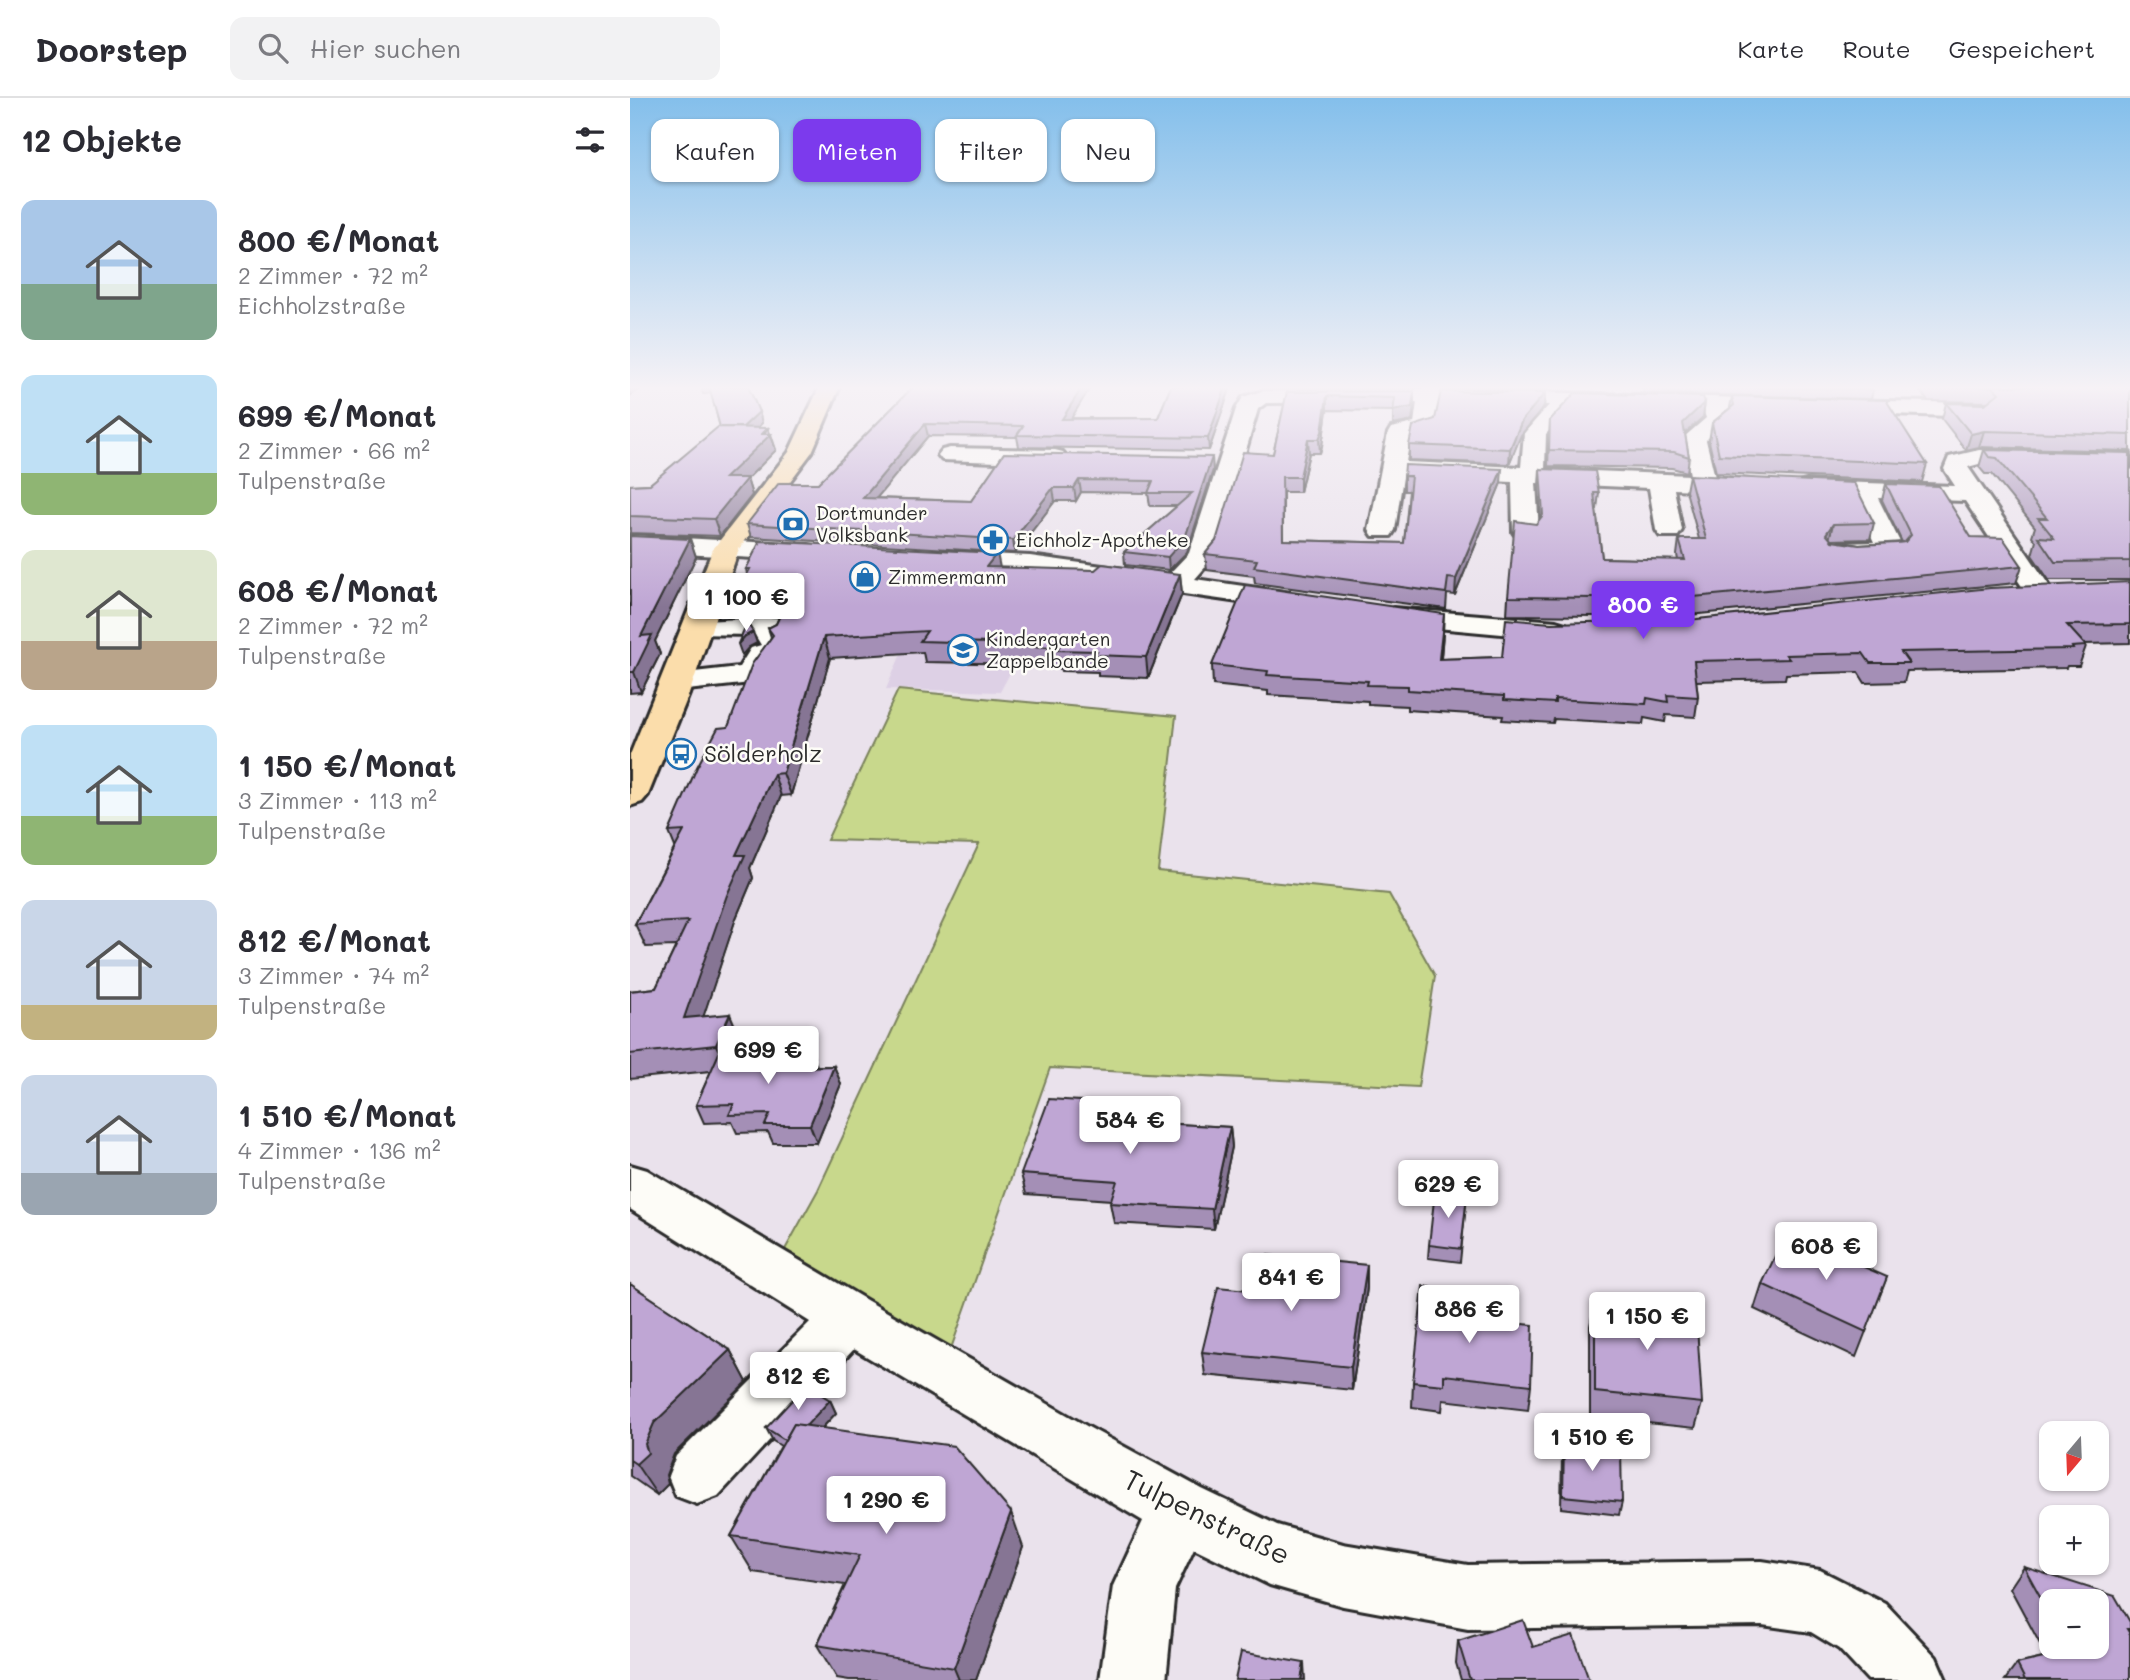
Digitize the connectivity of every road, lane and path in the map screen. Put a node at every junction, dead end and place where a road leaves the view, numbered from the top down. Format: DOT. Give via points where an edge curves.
graph roads {
  1 [pos="793,460"];
  2 [pos="1205,460"];
  3 [pos="1232,460"];
  4 [pos="1395,460"];
  5 [pos="1531,460"];
  6 [pos="1699,460"];
  7 [pos="1967,460"];
  8 [pos="1393,469"];
  9 [pos="1528,475"];
  10 [pos="1661,481"];
  11 [pos="1704,483"];
  12 [pos="1862,491"];
  13 [pos="1973,494"];
  14 [pos="1382,530"];
  15 [pos="1669,530"];
  16 [pos="1526,532"];
  17 [pos="630,543"];
  18 [pos="726,549"];
  19 [pos="1838,549"];
  20 [pos="838,555"];
  21 [pos="922,559"];
  22 [pos="1176,583"];
  23 [pos="2003,594"];
  24 [pos="1328,607"];
  25 [pos="1368,613"];
  26 [pos="698,628"];
  27 [pos="1588,630"];
  28 [pos="678,682"];
  29 [pos="630,795"];
  30 [pos="630,1184"];
  31 [pos="849,1318"];
  32 [pos="697,1476"];
  33 [pos="1181,1510"];
  34 [pos="1133,1680"];
  35 [pos="1913,1680"];
  1 -- 18 [label="main road"];
  2 -- 3 [label="street"];
  3 -- 22 [label="street" via="1202,556"];
  4 -- 8 [label="street"];
  5 -- 9 [label="street"];
  6 -- 11 [label="street"];
  7 -- 13 [label="street" via="1957,462 1956,469"];
  8 -- 9 [label="street"];
  8 -- 14 [label="street"];
  9 -- 10 [label="street"];
  9 -- 16 [label="street"];
  10 -- 11 [label="street"];
  10 -- 15 [label="street"];
  11 -- 12 [label="street"];
  12 -- 13 [label="street"];
  12 -- 19 [label="street" via="1891,551"];
  13 -- 23 [label="street" via="2052,591"];
  17 -- 18 [label="street"];
  18 -- 20 [label="street"];
  18 -- 26 [label="main road"];
  21 -- 22 [label="street" via="1030,564"];
  22 -- 24 [label="street"];
  25 -- 27 [label="street" via="1466,625"];
  26 -- 28 [label="main road"];
  26 -- 28 [label="street" via="773,626 749,675"];
  28 -- 29 [label="main road"];
  30 -- 31 [label="street, Tulpenstraße"];
  31 -- 32 [label="street"];
  31 -- 33 [label="street, Tulpenstraße"];
  33 -- 34 [label="street" via="1144,1586"];
  33 -- 35 [label="street, Tulpenstraße" via="1270,1554 1343,1575 1468,1597 1762,1593 1820,1602 1862,1626"];
}
